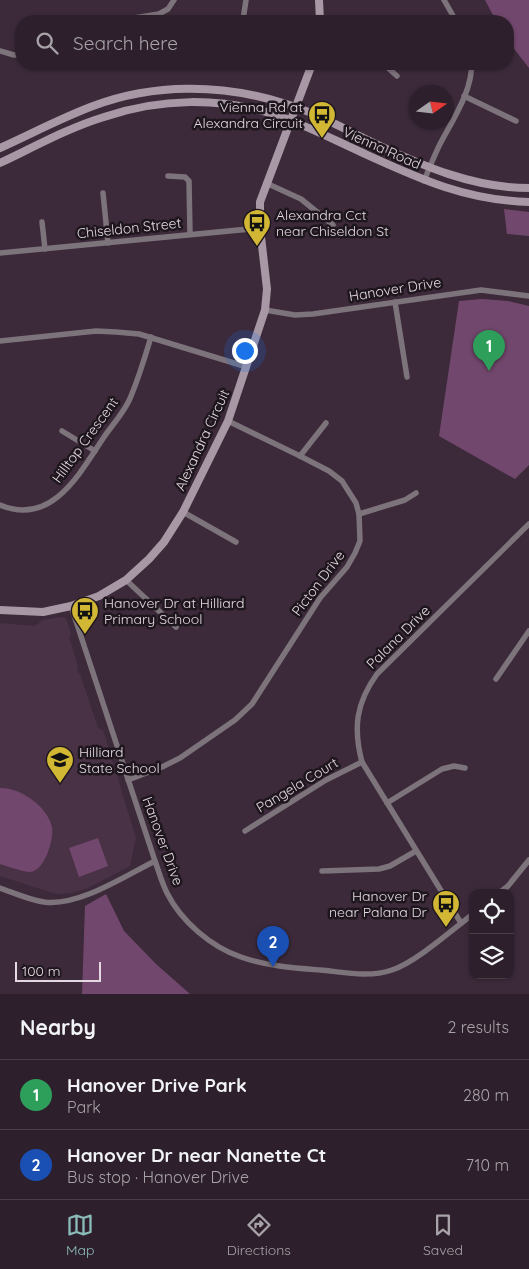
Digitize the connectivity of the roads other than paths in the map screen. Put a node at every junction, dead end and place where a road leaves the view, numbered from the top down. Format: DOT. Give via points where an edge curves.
graph roads {
  1 [pos="174,0"];
  2 [pos="246,0"];
  3 [pos="319,0"];
  4 [pos="444,0"];
  5 [pos="153,15"];
  6 [pos="244,15"];
  7 [pos="320,15"];
  8 [pos="453,15"];
  9 [pos="0,51"];
  10 [pos="15,55"];
  11 [pos="310,70"];
  12 [pos="391,70"];
  13 [pos="470,70"];
  14 [pos="397,76"];
  15 [pos="464,96"];
  16 [pos="295,106"];
  17 [pos="290,120"];
  18 [pos="516,121"];
  19 [pos="0,148"];
  20 [pos="0,163"];
  21 [pos="430,168"];
  22 [pos="168,176"];
  23 [pos="424,181"];
  24 [pos="266,183"];
  25 [pos="529,188"];
  26 [pos="103,193"];
  27 [pos="529,202"];
  28 [pos="42,222"];
  29 [pos="333,225"];
  30 [pos="260,228"];
  31 [pos="190,234"];
  32 [pos="108,243"];
  33 [pos="45,249"];
  34 [pos="0,253"];
  35 [pos="529,296"];
  36 [pos="394,302"];
  37 [pos="265,310"];
  38 [pos="151,337"];
  39 [pos="0,341"];
  40 [pos="247,366"];
  41 [pos="407,377"];
  42 [pos="228,422"];
  43 [pos="326,423"];
  44 [pos="62,431"];
  45 [pos="95,451"];
  46 [pos="300,456"];
  47 [pos="416,493"];
  48 [pos="0,505"];
  49 [pos="183,512"];
  50 [pos="360,514"];
  51 [pos="529,524"];
  52 [pos="236,542"];
  53 [pos="126,580"];
  54 [pos="71,606"];
  55 [pos="0,610"];
  56 [pos="176,627"];
  57 [pos="529,631"];
  58 [pos="496,679"];
  59 [pos="362,762"];
  60 [pos="465,768"];
  61 [pos="128,780"];
  62 [pos="387,803"];
  63 [pos="245,831"];
  64 [pos="416,851"];
  65 [pos="529,860"];
  66 [pos="155,862"];
  67 [pos="322,871"];
  68 [pos="0,888"];
  69 [pos="504,889"];
  70 [pos="469,917"];
  71 [pos="461,923"];
  1 -- 5 [label="street" via="168,9"];
  2 -- 6 [label="street"];
  3 -- 7 [label="main road"];
  4 -- 8 [label="street"];
  9 -- 10 [label="street"];
  11 -- 16 [label="main road, Alexandra Circuit"];
  12 -- 14 [label="street"];
  13 -- 15 [label="street"];
  15 -- 18 [label="street"];
  15 -- 21 [label="street"];
  16 -- 17 [label="main road, Alexandra Circuit"];
  16 -- 19 [label="main road, Vienna Road" via="234,92 161,89 95,105"];
  16 -- 21 [label="main road, Vienna Road"];
  17 -- 20 [label="main road, Vienna Road" via="226,104 185,102 147,106 102,117"];
  17 -- 23 [label="main road, Vienna Road"];
  17 -- 24 [label="main road, Alexandra Circuit"];
  21 -- 23 [label="street"];
  21 -- 25 [label="main road, Vienna Road" via="466,180"];
  22 -- 31 [label="street" via="185,177 188,181"];
  23 -- 27 [label="main road, Vienna Road" via="472,195"];
  24 -- 29 [label="street" via="301,199"];
  24 -- 30 [label="main road, Alexandra Circuit" via="260,202"];
  26 -- 32 [label="street"];
  28 -- 33 [label="street"];
  30 -- 31 [label="street, Chiseldon Street"];
  30 -- 37 [label="main road, Alexandra Circuit" via="267,289"];
  31 -- 32 [label="street, Chiseldon Street"];
  32 -- 33 [label="street, Chiseldon Street"];
  33 -- 34 [label="street, Chiseldon Street"];
  35 -- 36 [label="street, Hanover Drive" via="481,290"];
  36 -- 37 [label="street, Hanover Drive" via="295,315"];
  36 -- 41 [label="street"];
  37 -- 40 [label="main road, Alexandra Circuit"];
  38 -- 39 [label="street" via="96,331"];
  38 -- 40 [label="street"];
  38 -- 45 [label="street, Hilltop Crescent" via="131,398"];
  40 -- 42 [label="main road, Alexandra Circuit"];
  42 -- 46 [label="street, Picton Drive"];
  42 -- 49 [label="main road, Alexandra Circuit"];
  43 -- 46 [label="street"];
  44 -- 45 [label="street"];
  45 -- 48 [label="street, Hilltop Crescent" via="70,487 52,502 23,511"];
  46 -- 50 [label="street, Picton Drive" via="342,481"];
  47 -- 50 [label="street" via="405,500"];
  49 -- 52 [label="street"];
  49 -- 53 [label="main road, Alexandra Circuit" via="154,554"];
  50 -- 61 [label="street, Picton Drive" via="360,541 355,553 320,598 252,704 235,720 180,758"];
  51 -- 59 [label="street, Palana Drive" via="377,674 367,688 359,708 357,733"];
  53 -- 54 [label="main road, Alexandra Circuit" via="99,596"];
  53 -- 56 [label="street"];
  54 -- 55 [label="main road, Alexandra Circuit" via="43,612"];
  54 -- 61 [label="street, Hanover Drive"];
  57 -- 58 [label="street"];
  59 -- 62 [label="street, Palana Drive"];
  59 -- 63 [label="street, Pangela Court" via="326,780"];
  60 -- 62 [label="street" via="442,769"];
  61 -- 66 [label="street, Hanover Drive"];
  62 -- 64 [label="street, Palana Drive"];
  64 -- 67 [label="street" via="379,869"];
  64 -- 71 [label="street, Palana Drive"];
  65 -- 69 [label="street"];
  66 -- 68 [label="street" via="81,897 59,902 38,901"];
  66 -- 71 [label="street, Hanover Drive" via="168,894 195,929 225,950 258,961 298,968 377,974 406,964"];
  70 -- 71 [label="street, Hanover Drive"];
}
